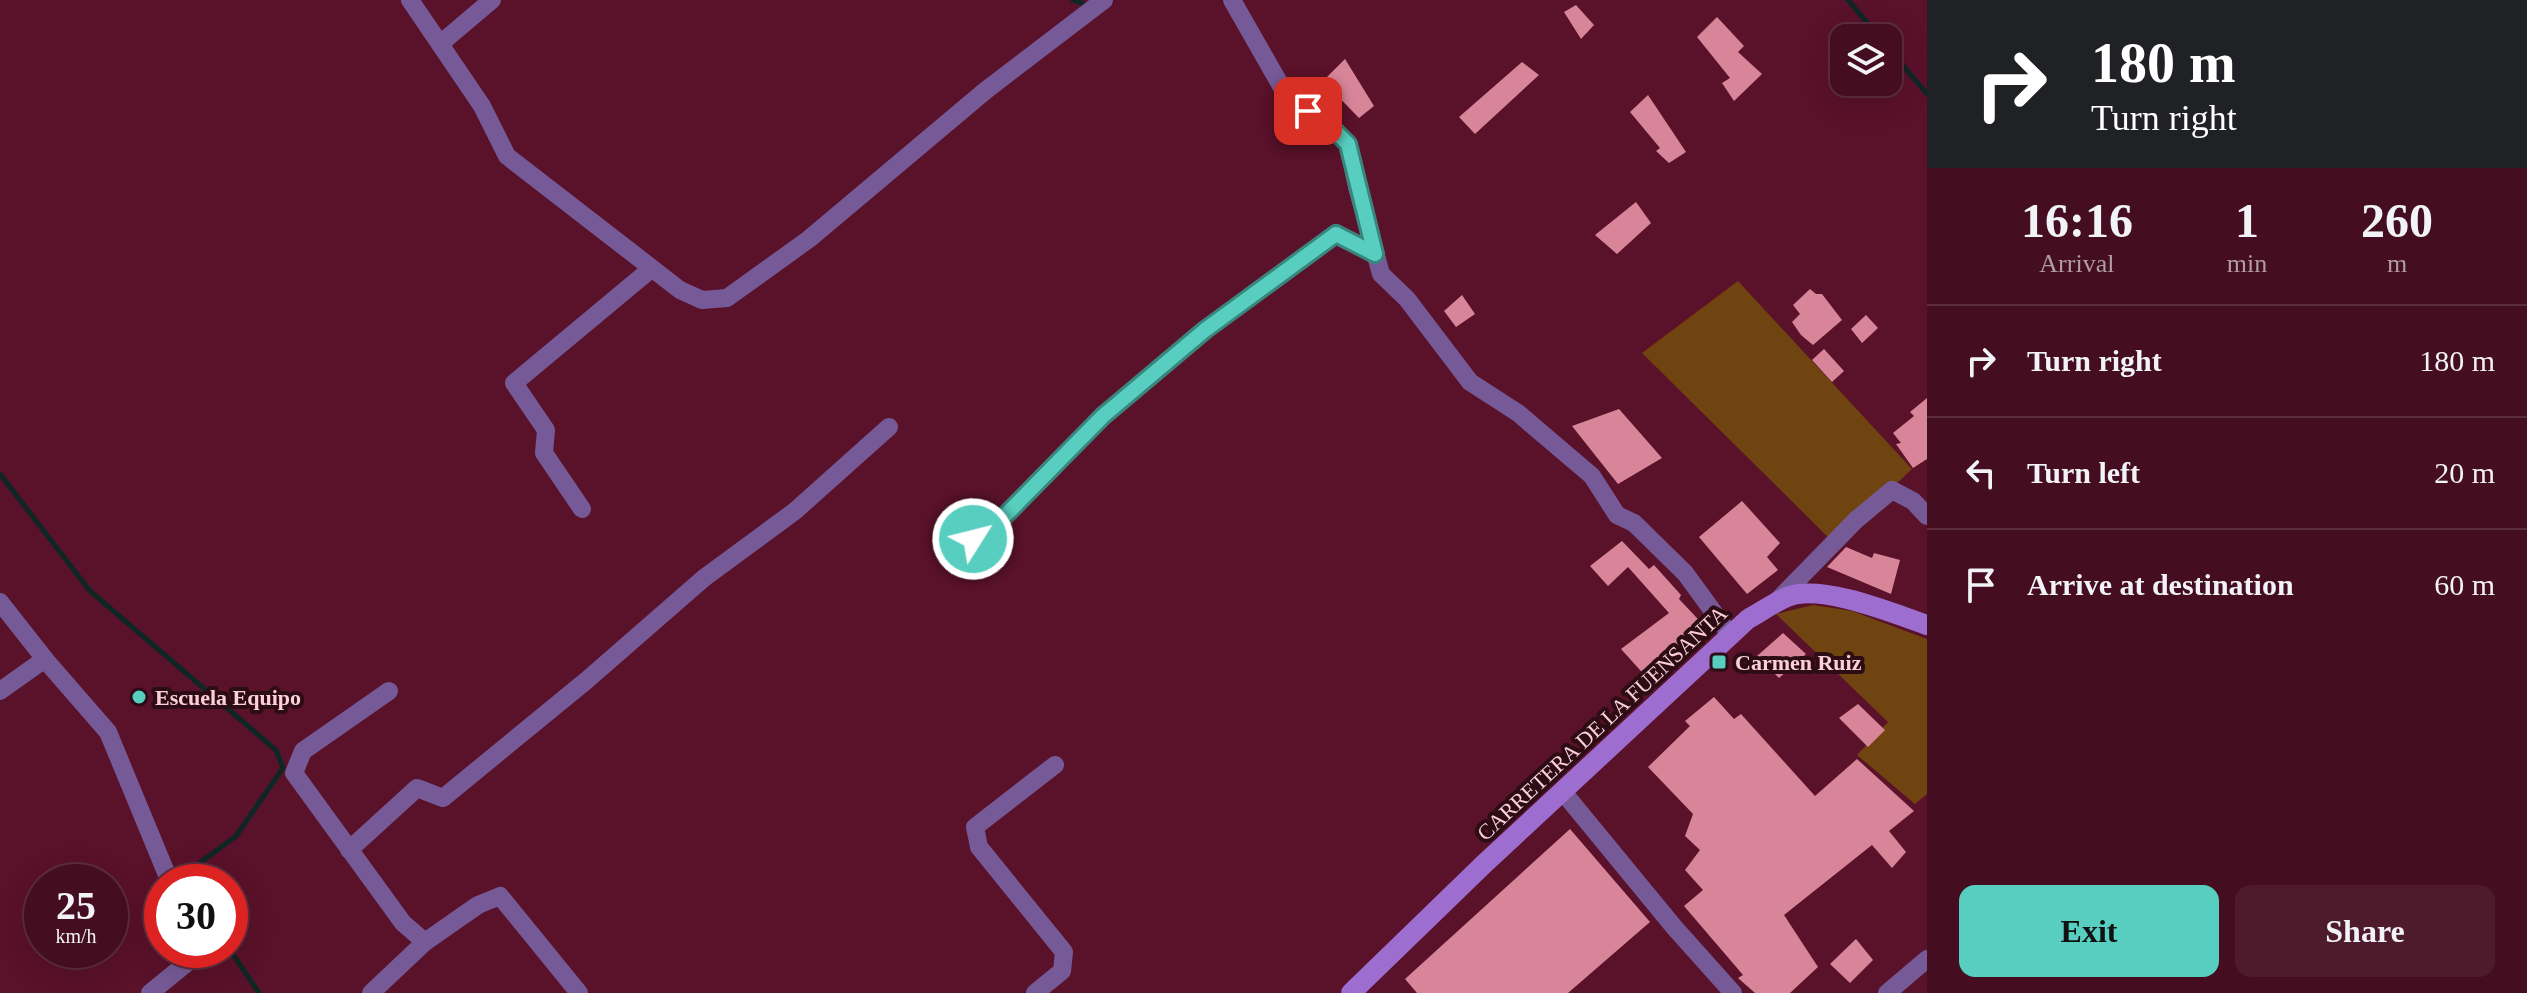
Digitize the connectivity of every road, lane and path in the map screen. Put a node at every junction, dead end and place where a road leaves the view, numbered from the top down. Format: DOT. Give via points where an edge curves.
graph roads {
  1 [pos="410,0"];
  2 [pos="492,0"];
  3 [pos="1104,0"];
  4 [pos="1232,0"];
  5 [pos="440,44"];
  6 [pos="1375,254"];
  7 [pos="651,269"];
  8 [pos="889,427"];
  9 [pos="582,509"];
  10 [pos="1927,516"];
  11 [pos="973,539"];
  12 [pos="0,602"];
  13 [pos="1774,604"];
  14 [pos="1927,625"];
  15 [pos="1731,636"];
  16 [pos="45,659"];
  17 [pos="0,691"];
  18 [pos="389,691"];
  19 [pos="1055,765"];
  20 [pos="1563,792"];
  21 [pos="349,850"];
  22 [pos="163,864"];
  23 [pos="425,942"];
  24 [pos="1927,959"];
  25 [pos="181,968"];
  26 [pos="150,993"];
  27 [pos="371,993"];
  28 [pos="579,993"];
  29 [pos="1035,993"];
  30 [pos="1351,993"];
  31 [pos="1733,993"];
  32 [pos="1887,993"];
  1 -- 5 [label="street"];
  2 -- 5 [label="street"];
  3 -- 7 [label="street" via="985,91 809,239 727,298 702,300"];
  4 -- 6 [label="street" via="1289,100 1327,123 1348,144"];
  5 -- 7 [label="street" via="482,106 507,156"];
  6 -- 11 [label="street" via="1336,234 1205,330 1103,416 983,538"];
  6 -- 15 [label="street" via="1381,274 1407,299 1470,382 1518,413 1592,476 1617,515 1634,523 1685,573"];
  7 -- 9 [label="street" via="514,383 546,430 544,453"];
  8 -- 21 [label="street" via="795,511 704,578 443,798 417,788"];
  10 -- 13 [label="street" via="1892,490"];
  12 -- 16 [label="street"];
  13 -- 14 [label="main road, CARRETERA DE LA FUENSANTA" via="1789,596 1826,594"];
  13 -- 15 [label="main road, CARRETERA DE LA FUENSANTA"];
  15 -- 20 [label="main road, CARRETERA DE LA FUENSANTA"];
  16 -- 17 [label="street"];
  16 -- 22 [label="street" via="108,732"];
  18 -- 21 [label="street" via="303,751 294,773"];
  19 -- 29 [label="street" via="975,827 979,847 1064,952 1062,971"];
  20 -- 30 [label="main road, CARRETERA DE LA FUENSANTA"];
  20 -- 31 [label="street"];
  21 -- 23 [label="street" via="403,923"];
  23 -- 27 [label="street"];
  23 -- 28 [label="street" via="500,896"];
  24 -- 32 [label="street"];
  25 -- 26 [label="street"];
}
